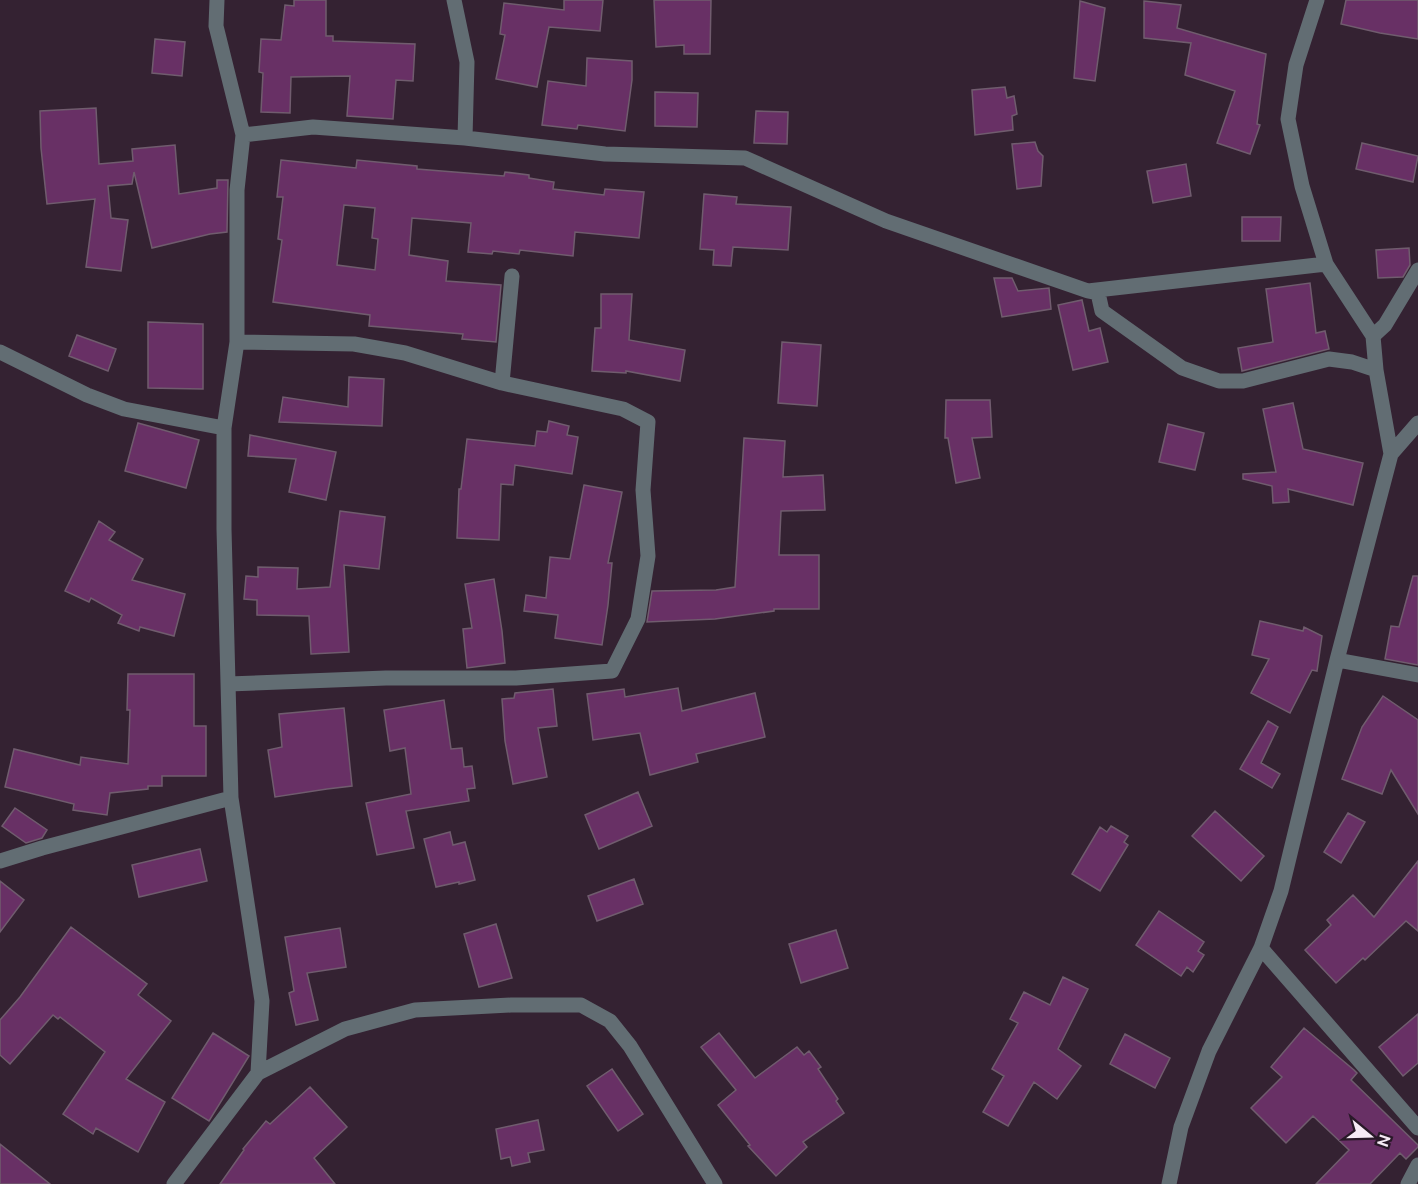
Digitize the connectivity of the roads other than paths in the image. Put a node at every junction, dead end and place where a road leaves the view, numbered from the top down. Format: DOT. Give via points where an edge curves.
graph roads {
  1 [pos="217,0"];
  2 [pos="454,0"];
  3 [pos="1317,0"];
  4 [pos="243,135"];
  5 [pos="465,138"];
  6 [pos="1326,264"];
  7 [pos="1418,270"];
  8 [pos="512,276"];
  9 [pos="1088,291"];
  10 [pos="1373,336"];
  11 [pos="237,342"];
  12 [pos="0,352"];
  13 [pos="1376,370"];
  14 [pos="502,383"];
  15 [pos="1418,423"];
  16 [pos="224,428"];
  17 [pos="1391,454"];
  18 [pos="1337,660"];
  19 [pos="1418,675"];
  20 [pos="228,684"];
  21 [pos="231,798"];
  22 [pos="0,861"];
  23 [pos="1261,948"];
  24 [pos="258,1073"];
  25 [pos="1418,1128"];
  26 [pos="1418,1165"];
  27 [pos="174,1184"];
  28 [pos="716,1184"];
  29 [pos="1169,1184"];
  30 [pos="1408,1184"];
  1 -- 4 [label="street" via="216,26"];
  2 -- 5 [label="street" via="467,62"];
  3 -- 6 [label="street" via="1296,65 1288,119 1302,186"];
  4 -- 5 [label="street" via="313,128"];
  4 -- 11 [label="street" via="237,190"];
  5 -- 9 [label="street" via="605,154 745,158 886,221"];
  6 -- 9 [label="street"];
  6 -- 10 [label="street"];
  7 -- 10 [label="street" via="1385,325"];
  8 -- 14 [label="street"];
  9 -- 13 [label="street" via="1098,293 1102,311 1182,368 1219,381 1243,381 1329,360"];
  10 -- 13 [label="street"];
  11 -- 14 [label="street" via="354,344 405,353"];
  11 -- 16 [label="street"];
  12 -- 16 [label="street" via="124,409"];
  13 -- 17 [label="street"];
  14 -- 20 [label="street" via="623,409 648,422 643,490 648,556 638,619 612,672"];
  15 -- 17 [label="street"];
  16 -- 20 [label="street"];
  17 -- 18 [label="street"];
  18 -- 19 [label="street"];
  18 -- 23 [label="street" via="1281,891"];
  20 -- 21 [label="street"];
  21 -- 22 [label="street"];
  21 -- 24 [label="street" via="262,1001"];
  23 -- 25 [label="street"];
  23 -- 29 [label="street" via="1209,1051 1181,1127"];
  24 -- 27 [label="street"];
  24 -- 28 [label="street" via="345,1029 415,1010 580,1005 610,1021 630,1046"];
  26 -- 30 [label="street"];
}
